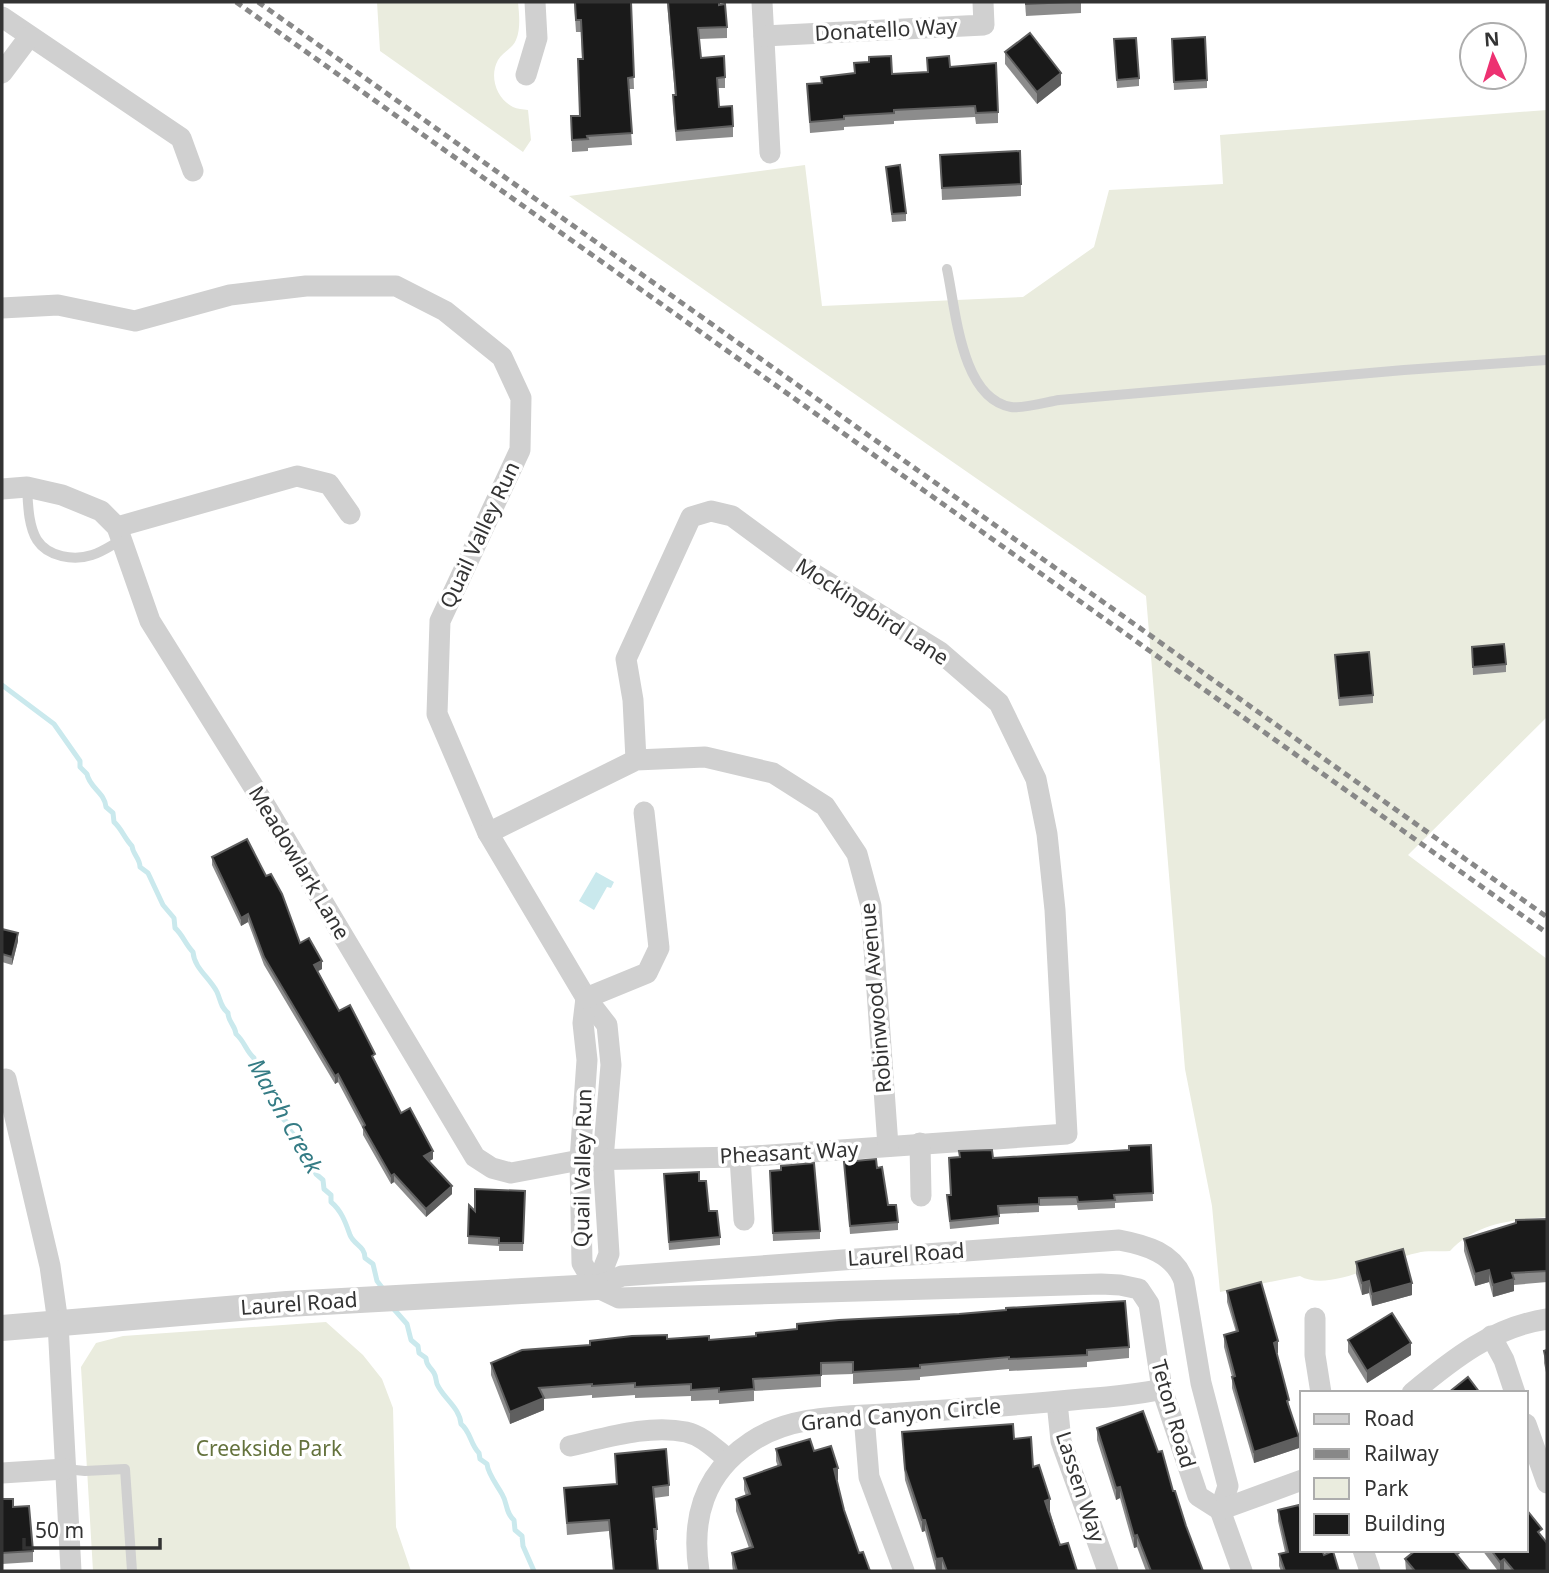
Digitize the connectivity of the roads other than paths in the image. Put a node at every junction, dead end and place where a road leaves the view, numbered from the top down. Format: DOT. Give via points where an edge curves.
graph roads {
  1 [pos="535,2"];
  2 [pos="762,2"];
  3 [pos="983,2"];
  4 [pos="2,17"];
  5 [pos="764,36"];
  6 [pos="29,37"];
  7 [pos="2,73"];
  8 [pos="526,75"];
  9 [pos="770,153"];
  10 [pos="193,171"];
  11 [pos="947,270"];
  12 [pos="2,308"];
  13 [pos="1547,359"];
  14 [pos="27,487"];
  15 [pos="2,489"];
  16 [pos="350,514"];
  17 [pos="119,534"];
  18 [pos="636,760"];
  19 [pos="644,812"];
  20 [pos="488,833"];
  21 [pos="586,998"];
  22 [pos="6,1079"];
  23 [pos="1067,1134"];
  24 [pos="920,1143"];
  25 [pos="888,1146"];
  26 [pos="740,1157"];
  27 [pos="603,1159"];
  28 [pos="580,1160"];
  29 [pos="511,1173"];
  30 [pos="921,1196"];
  31 [pos="744,1220"];
  32 [pos="596,1287"];
  33 [pos="1187,1298"];
  34 [pos="1149,1304"];
  35 [pos="1315,1318"];
  36 [pos="1547,1319"];
  37 [pos="58,1323"];
  38 [pos="2,1328"];
  39 [pos="1491,1336"];
  40 [pos="1162,1389"];
  41 [pos="1321,1391"];
  42 [pos="1415,1391"];
  43 [pos="1515,1391"];
  44 [pos="1057,1402"];
  45 [pos="864,1416"];
  46 [pos="1528,1430"];
  47 [pos="570,1446"];
  48 [pos="728,1459"];
  49 [pos="65,1469"];
  50 [pos="2,1473"];
  51 [pos="1300,1481"];
  52 [pos="1547,1483"];
  53 [pos="1220,1510"];
  54 [pos="1364,1552"];
  55 [pos="71,1571"];
  56 [pos="132,1571"];
  57 [pos="699,1571"];
  58 [pos="904,1571"];
  59 [pos="1108,1571"];
  60 [pos="1242,1571"];
  61 [pos="1370,1571"];
  1 -- 8 [label="street" via="537,38"];
  2 -- 5 [label="street"];
  3 -- 5 [label="street, Donatello Way" via="984,25"];
  4 -- 6 [label="street"];
  5 -- 9 [label="street"];
  6 -- 7 [label="street"];
  6 -- 10 [label="street" via="181,138"];
  11 -- 13 [label="lane" via="968,366 985,395 1012,408 1059,400"];
  12 -- 20 [label="street, Quail Valley Run" via="58,305 135,321 230,295 306,286 396,286 445,311 502,357 521,398 520,450 440,621 437,714"];
  14 -- 15 [label="street"];
  14 -- 17 [label="street" via="101,510"];
  14 -- 17 [label="lane" via="30,520 37,540 47,550 63,557 90,556"];
  16 -- 17 [label="street" via="329,484 297,476"];
  17 -- 29 [label="street, Meadowlark Lane" via="150,621 475,1157"];
  18 -- 20 [label="street, Robinwood Avenue"];
  18 -- 23 [label="street, Mockingbird Lane" via="626,659 691,517 711,511 732,516 793,561 940,652 999,704 1036,779 1055,909"];
  18 -- 25 [label="street, Robinwood Avenue" via="705,757 773,774 825,806 857,854 871,906"];
  19 -- 21 [label="street" via="659,948 648,973"];
  20 -- 21 [label="street, Quail Valley Run"];
  21 -- 27 [label="street, Quail Valley Run" via="607,1025 611,1065"];
  21 -- 28 [label="street, Quail Valley Run"];
  22 -- 37 [label="street" via="50,1266"];
  23 -- 24 [label="street, Pheasant Way"];
  24 -- 25 [label="street, Pheasant Way"];
  24 -- 30 [label="street"];
  25 -- 26 [label="street, Pheasant Way"];
  26 -- 27 [label="street, Pheasant Way"];
  26 -- 31 [label="street"];
  27 -- 28 [label="street, Pheasant Way"];
  27 -- 32 [label="street, Quail Valley Run" via="608,1254"];
  28 -- 29 [label="street, Pheasant Way"];
  28 -- 32 [label="street, Quail Valley Run" via="582,1263"];
  32 -- 33 [label="street, Laurel Road" via="622,1276 1119,1240 1142,1244 1169,1258 1180,1268"];
  32 -- 34 [label="street, Laurel Road" via="619,1298 1120,1285 1139,1289"];
  32 -- 37 [label="street, Laurel Road"];
  33 -- 53 [label="street, Teton Road" via="1201,1383 1228,1486"];
  34 -- 40 [label="street, Teton Road"];
  35 -- 41 [label="street"];
  36 -- 39 [label="street"];
  37 -- 38 [label="street, Laurel Road"];
  37 -- 49 [label="street"];
  39 -- 42 [label="street"];
  39 -- 43 [label="street"];
  40 -- 44 [label="street, Grand Canyon Circle"];
  40 -- 53 [label="street, Teton Road" via="1198,1496"];
  44 -- 45 [label="street, Grand Canyon Circle"];
  44 -- 59 [label="street, Lassen Way" via="1061,1441"];
  45 -- 48 [label="street, Grand Canyon Circle" via="793,1424 753,1440"];
  45 -- 58 [label="street" via="869,1477"];
  46 -- 52 [label="street"];
  47 -- 48 [label="street" via="631,1433 686,1432 705,1440"];
  48 -- 57 [label="street, Grand Canyon Circle" via="702,1500 695,1542"];
  49 -- 50 [label="street"];
  49 -- 55 [label="street"];
  49 -- 56 [label="lane" via="125,1469"];
  51 -- 53 [label="street"];
  53 -- 60 [label="street, Teton Road"];
  54 -- 61 [label="street"];
}
